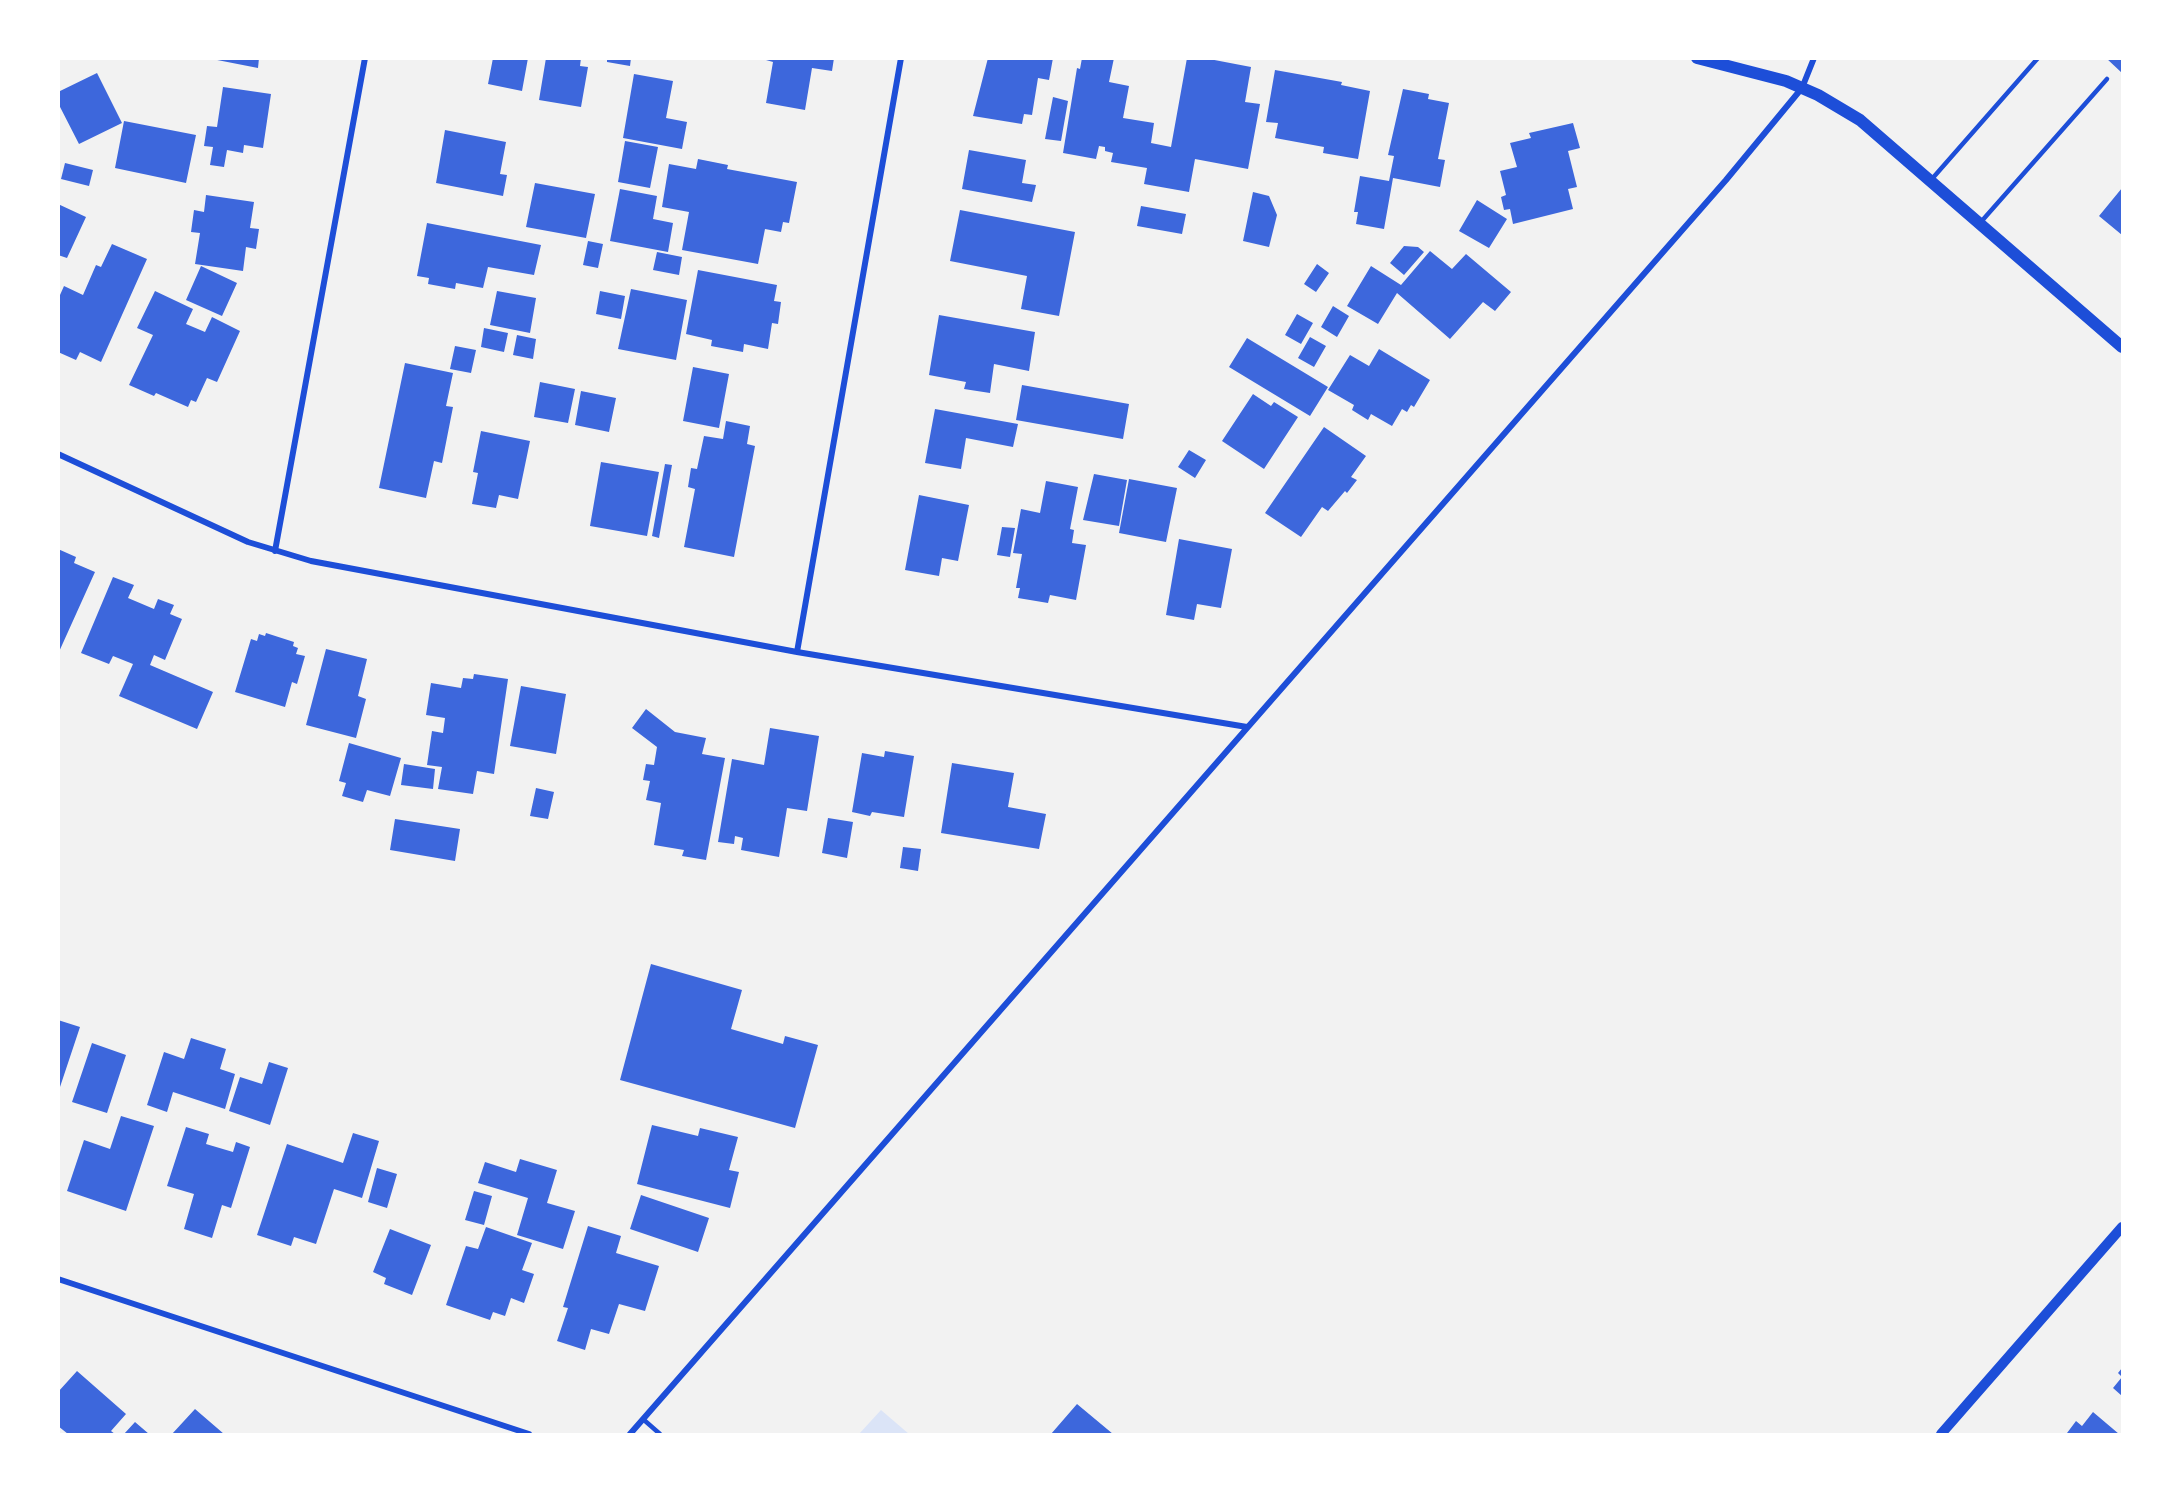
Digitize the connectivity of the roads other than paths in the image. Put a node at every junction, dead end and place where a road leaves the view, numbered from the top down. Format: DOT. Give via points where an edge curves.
graph roads {
  1 [pos="365,58"];
  2 [pos="900,58"];
  3 [pos="1697,58"];
  4 [pos="1814,58"];
  5 [pos="2038,58"];
  6 [pos="2107,79"];
  7 [pos="1802,88"];
  8 [pos="1931,180"];
  9 [pos="1980,223"];
  10 [pos="2122,346"];
  11 [pos="58,454"];
  12 [pos="275,551"];
  13 [pos="797,652"];
  14 [pos="1247,727"];
  15 [pos="2122,1227"];
  16 [pos="58,1278"];
  17 [pos="644,1419"];
  18 [pos="529,1434"];
  19 [pos="630,1434"];
  20 [pos="660,1434"];
  21 [pos="1941,1434"];
  1 -- 12 [label="street"];
  2 -- 13 [label="street"];
  3 -- 7 [label="main road"];
  4 -- 7 [label="street"];
  5 -- 8 [label="lane"];
  6 -- 9 [label="lane"];
  7 -- 8 [label="main road" via="1860,120"];
  7 -- 14 [label="street" via="1719,189"];
  8 -- 9 [label="main road"];
  9 -- 10 [label="main road"];
  11 -- 12 [label="street"];
  12 -- 13 [label="street" via="375,574"];
  13 -- 14 [label="street"];
  14 -- 17 [label="street"];
  15 -- 21 [label="street"];
  16 -- 18 [label="street"];
  17 -- 19 [label="street"];
  17 -- 20 [label="lane"];
}
